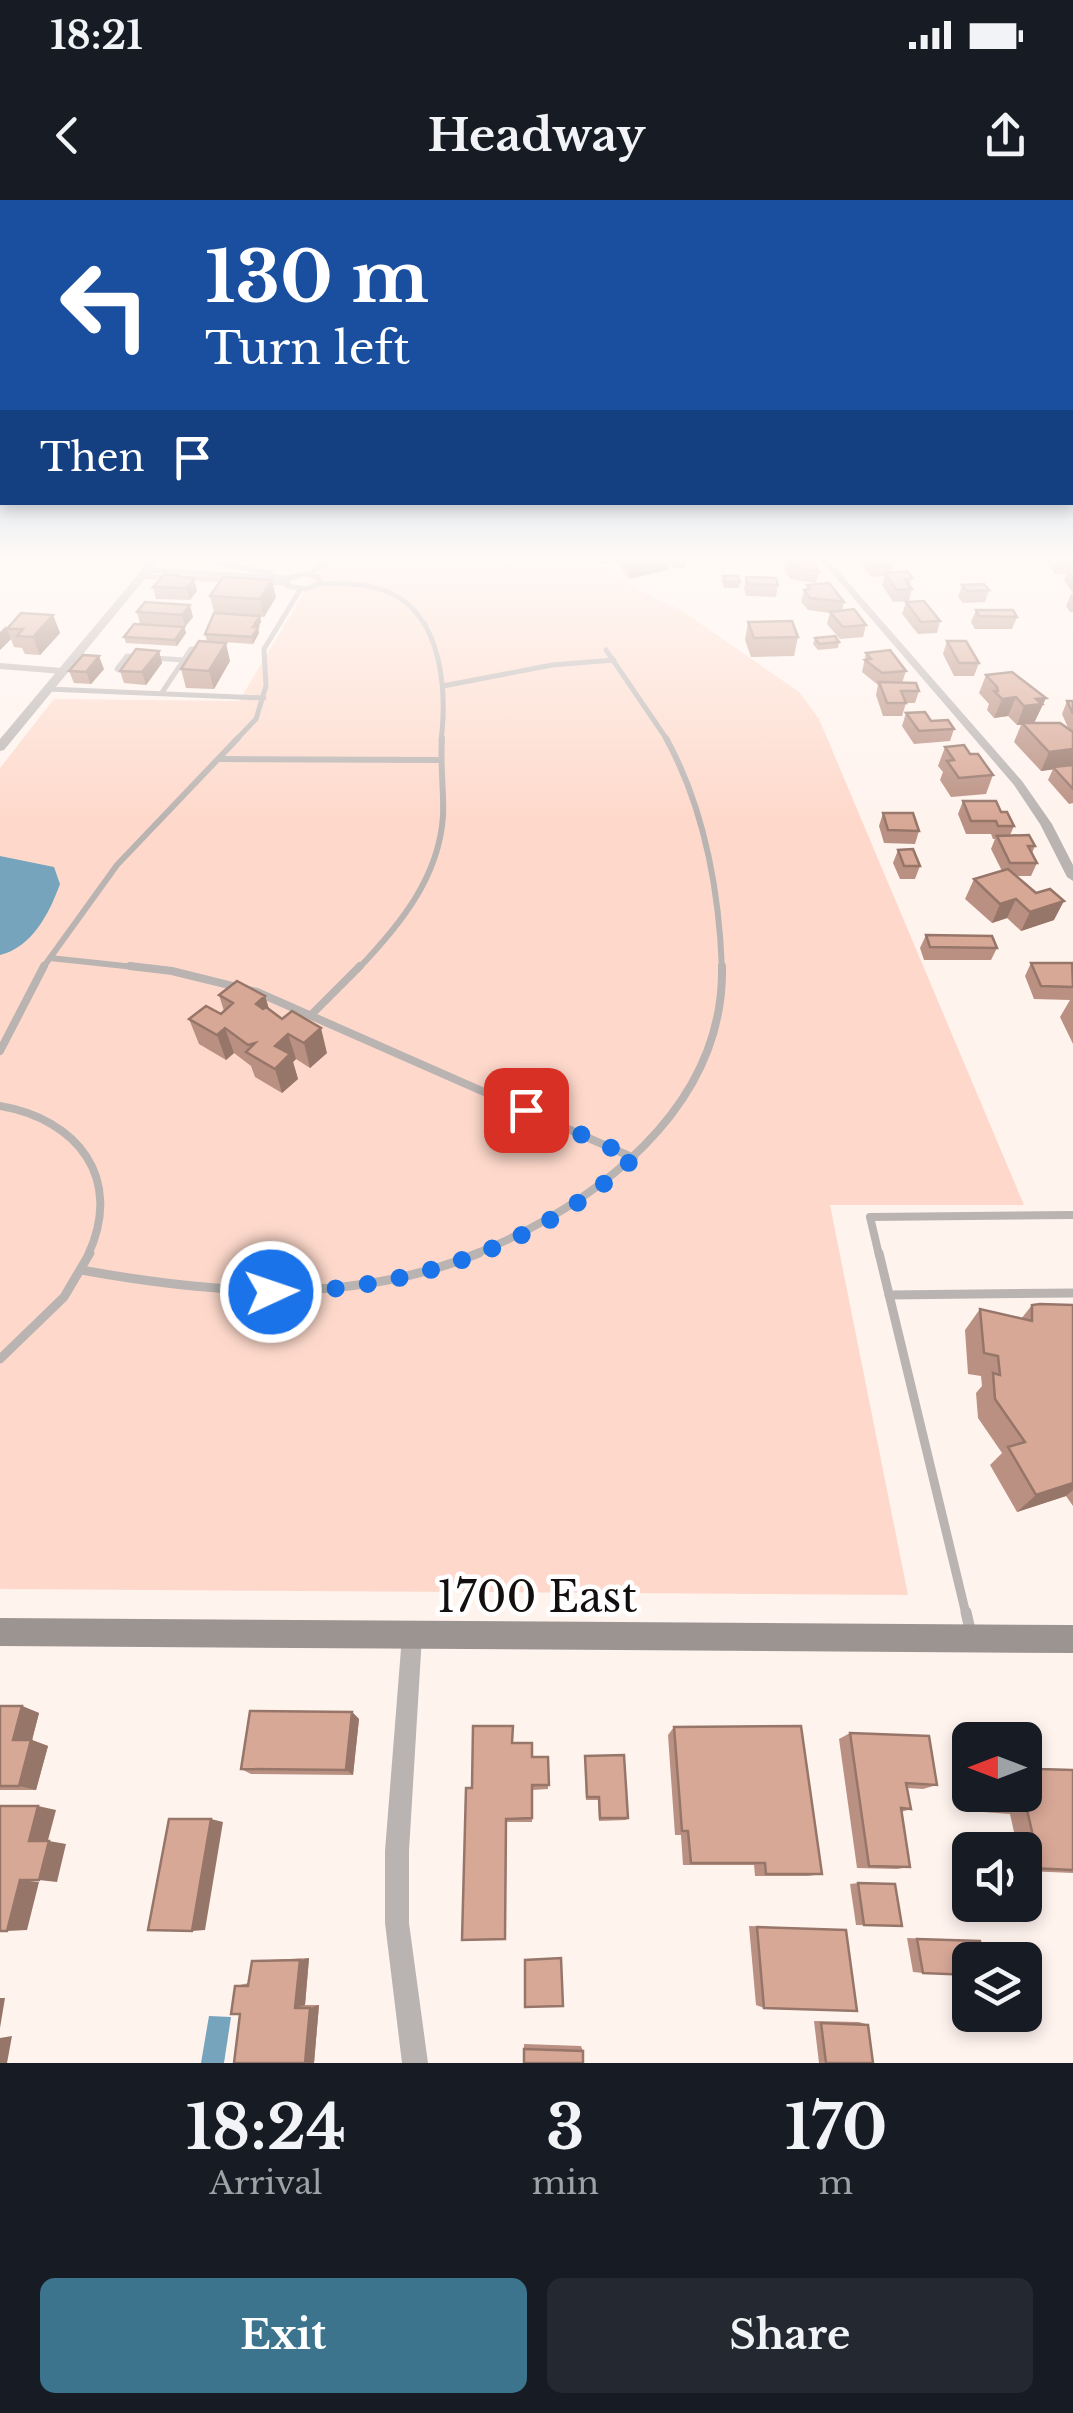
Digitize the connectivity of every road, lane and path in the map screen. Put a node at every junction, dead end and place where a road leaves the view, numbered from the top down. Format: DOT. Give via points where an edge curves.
graph roads {
  1 [pos="84,645"];
  2 [pos="266,645"];
  3 [pos="430,645"];
  4 [pos="898,645"];
  5 [pos="206,650"];
  6 [pos="606,650"];
  7 [pos="184,660"];
  8 [pos="614,660"];
  9 [pos="0,666"];
  10 [pos="117,669"];
  11 [pos="62,671"];
  12 [pos="443,686"];
  13 [pos="48,688"];
  14 [pos="163,691"];
  15 [pos="264,698"];
  16 [pos="0,747"];
  17 [pos="220,759"];
  18 [pos="442,760"];
  19 [pos="1067,854"];
  20 [pos="1073,877"];
  21 [pos="50,958"];
  22 [pos="311,1015"];
  23 [pos="0,1051"];
  24 [pos="0,1106"];
  25 [pos="634,1158"];
  26 [pos="1073,1215"];
  27 [pos="82,1270"];
  28 [pos="1073,1293"];
  29 [pos="889,1294"];
  30 [pos="0,1359"];
  31 [pos="0,1632"];
  32 [pos="412,1636"];
  33 [pos="972,1638"];
  34 [pos="1073,1639"];
  35 [pos="415,2063"];
  1 -- 11 [label="street"];
  2 -- 15 [label="lane"];
  3 -- 12 [label="lane"];
  4 -- 19 [label="street" via="1018,783"];
  5 -- 7 [label="lane" via="191,649"];
  6 -- 8 [label="lane"];
  7 -- 10 [label="lane" via="127,656"];
  7 -- 14 [label="lane"];
  8 -- 12 [label="lane"];
  8 -- 25 [label="lane" via="668,735 691,786 715,889 724,979 718,1025 699,1071 668,1122"];
  9 -- 11 [label="street"];
  11 -- 13 [label="street"];
  12 -- 18 [label="lane"];
  13 -- 14 [label="lane"];
  13 -- 16 [label="street"];
  14 -- 15 [label="lane"];
  15 -- 17 [label="lane" via="248,731"];
  17 -- 18 [label="lane"];
  17 -- 21 [label="lane" via="133,846"];
  18 -- 22 [label="lane" via="444,822 427,879 385,941"];
  19 -- 20 [label="street"];
  21 -- 22 [label="lane" via="216,980"];
  21 -- 23 [label="lane"];
  22 -- 25 [label="lane"];
  24 -- 27 [label="lane" via="56,1123 84,1149 96,1172 96,1233"];
  25 -- 27 [label="lane" via="534,1229 401,1277 298,1292 245,1292"];
  26 -- 29 [label="lane" via="870,1216"];
  27 -- 30 [label="lane" via="56,1308"];
  28 -- 29 [label="lane"];
  29 -- 33 [label="lane"];
  31 -- 32 [label="main road, 1700 East"];
  32 -- 33 [label="main road, 1700 East"];
  32 -- 35 [label="street" via="396,1922"];
  33 -- 34 [label="main road, 1700 East"];
}
